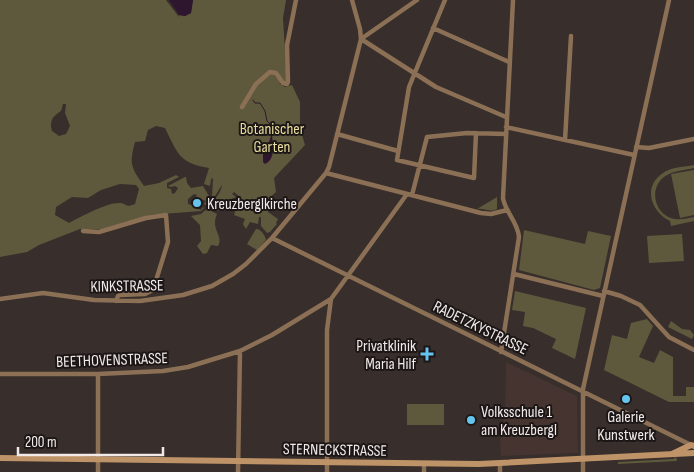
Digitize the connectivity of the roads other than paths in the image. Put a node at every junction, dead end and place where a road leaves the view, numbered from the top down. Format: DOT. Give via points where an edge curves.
graph roads {
  1 [pos="296,0"];
  2 [pos="352,0"];
  3 [pos="417,0"];
  4 [pos="445,0"];
  5 [pos="513,0"];
  6 [pos="669,0"];
  7 [pos="433,28"];
  8 [pos="571,36"];
  9 [pos="361,39"];
  10 [pos="509,62"];
  11 [pos="414,74"];
  12 [pos="242,106"];
  13 [pos="506,116"];
  14 [pos="506,127"];
  15 [pos="476,132"];
  16 [pos="337,134"];
  17 [pos="506,134"];
  18 [pos="694,139"];
  19 [pos="565,140"];
  20 [pos="636,147"];
  21 [pos="398,151"];
  22 [pos="634,155"];
  23 [pos="419,166"];
  24 [pos="326,173"];
  25 [pos="410,195"];
  26 [pos="507,210"];
  27 [pos="83,231"];
  28 [pos="272,238"];
  29 [pos="514,274"];
  30 [pos="347,276"];
  31 [pos="604,294"];
  32 [pos="0,299"];
  33 [pos="331,299"];
  34 [pos="116,301"];
  35 [pos="694,350"];
  36 [pos="240,351"];
  37 [pos="501,352"];
  38 [pos="0,374"];
  39 [pos="98,374"];
  40 [pos="582,392"];
  41 [pos="678,440"];
  42 [pos="693,446"];
  43 [pos="683,448"];
  44 [pos="692,453"];
  45 [pos="669,455"];
  46 [pos="0,458"];
  47 [pos="582,459"];
  48 [pos="98,460"];
  49 [pos="238,462"];
  50 [pos="327,463"];
  51 [pos="424,463"];
  52 [pos="500,464"];
  53 [pos="98,472"];
  54 [pos="238,472"];
  55 [pos="327,472"];
  56 [pos="424,472"];
  57 [pos="500,472"];
  58 [pos="583,472"];
  1 -- 12 [label="street" via="287,45 288,82 283,83 276,73 270,72 256,84"];
  2 -- 9 [label="street"];
  3 -- 9 [label="street"];
  4 -- 7 [label="street"];
  5 -- 10 [label="street"];
  6 -- 20 [label="street"];
  7 -- 10 [label="street"];
  7 -- 11 [label="street"];
  8 -- 19 [label="street"];
  9 -- 11 [label="street"];
  9 -- 16 [label="street"];
  10 -- 13 [label="street"];
  11 -- 13 [label="street" via="436,87"];
  11 -- 21 [label="street" via="405,104"];
  13 -- 14 [label="street"];
  14 -- 17 [label="street"];
  14 -- 19 [label="street"];
  15 -- 17 [label="street"];
  15 -- 23 [label="street" via="427,137"];
  15 -- 23 [label="street" via="474,178"];
  16 -- 21 [label="street"];
  16 -- 24 [label="street"];
  17 -- 26 [label="street" via="503,191"];
  18 -- 20 [label="street" via="649,148"];
  19 -- 22 [label="street"];
  20 -- 22 [label="street"];
  21 -- 23 [label="street" via="397,160"];
  22 -- 31 [label="street"];
  23 -- 25 [label="street"];
  24 -- 25 [label="street"];
  24 -- 28 [label="street, KINKSTRASSE"];
  25 -- 26 [label="street" via="480,213"];
  25 -- 30 [label="street, BEETHOVENSTRASSE"];
  26 -- 29 [label="street" via="519,233"];
  27 -- 34 [label="street" via="99,232 166,215 168,242 153,290 145,294 120,295"];
  28 -- 30 [label="street, RADETZKYSTRASSE"];
  28 -- 34 [label="street, KINKSTRASSE" via="240,269 212,286 164,298"];
  29 -- 31 [label="street"];
  29 -- 37 [label="street"];
  30 -- 33 [label="street, BEETHOVENSTRASSE"];
  30 -- 37 [label="street, RADETZKYSTRASSE"];
  31 -- 35 [label="street" via="621,296 640,305 669,337"];
  31 -- 40 [label="street"];
  32 -- 34 [label="street, KINKSTRASSE" via="43,293"];
  33 -- 36 [label="street, BEETHOVENSTRASSE"];
  33 -- 50 [label="street" via="327,330"];
  36 -- 39 [label="street, BEETHOVENSTRASSE" via="163,372"];
  36 -- 49 [label="street"];
  37 -- 40 [label="street, RADETZKYSTRASSE"];
  38 -- 39 [label="street, BEETHOVENSTRASSE"];
  39 -- 48 [label="street"];
  40 -- 41 [label="street, RADETZKYSTRASSE"];
  40 -- 47 [label="street"];
  41 -- 42 [label="street, RADETZKYSTRASSE"];
  41 -- 43 [label="street"];
  42 -- 43 [label="street, STERNECKSTRASSE"];
  43 -- 44 [label="street"];
  43 -- 45 [label="street, STERNECKSTRASSE"];
  44 -- 45 [label="street, STERNECKSTRASSE"];
  45 -- 47 [label="street, STERNECKSTRASSE"];
  46 -- 48 [label="street, STERNECKSTRASSE"];
  47 -- 52 [label="street, STERNECKSTRASSE"];
  47 -- 58 [label="street"];
  48 -- 49 [label="street, STERNECKSTRASSE"];
  48 -- 53 [label="street"];
  49 -- 50 [label="street, STERNECKSTRASSE"];
  49 -- 54 [label="street"];
  50 -- 51 [label="street, STERNECKSTRASSE"];
  50 -- 55 [label="street"];
  51 -- 52 [label="street, STERNECKSTRASSE"];
  51 -- 56 [label="street"];
  52 -- 57 [label="street"];
}
